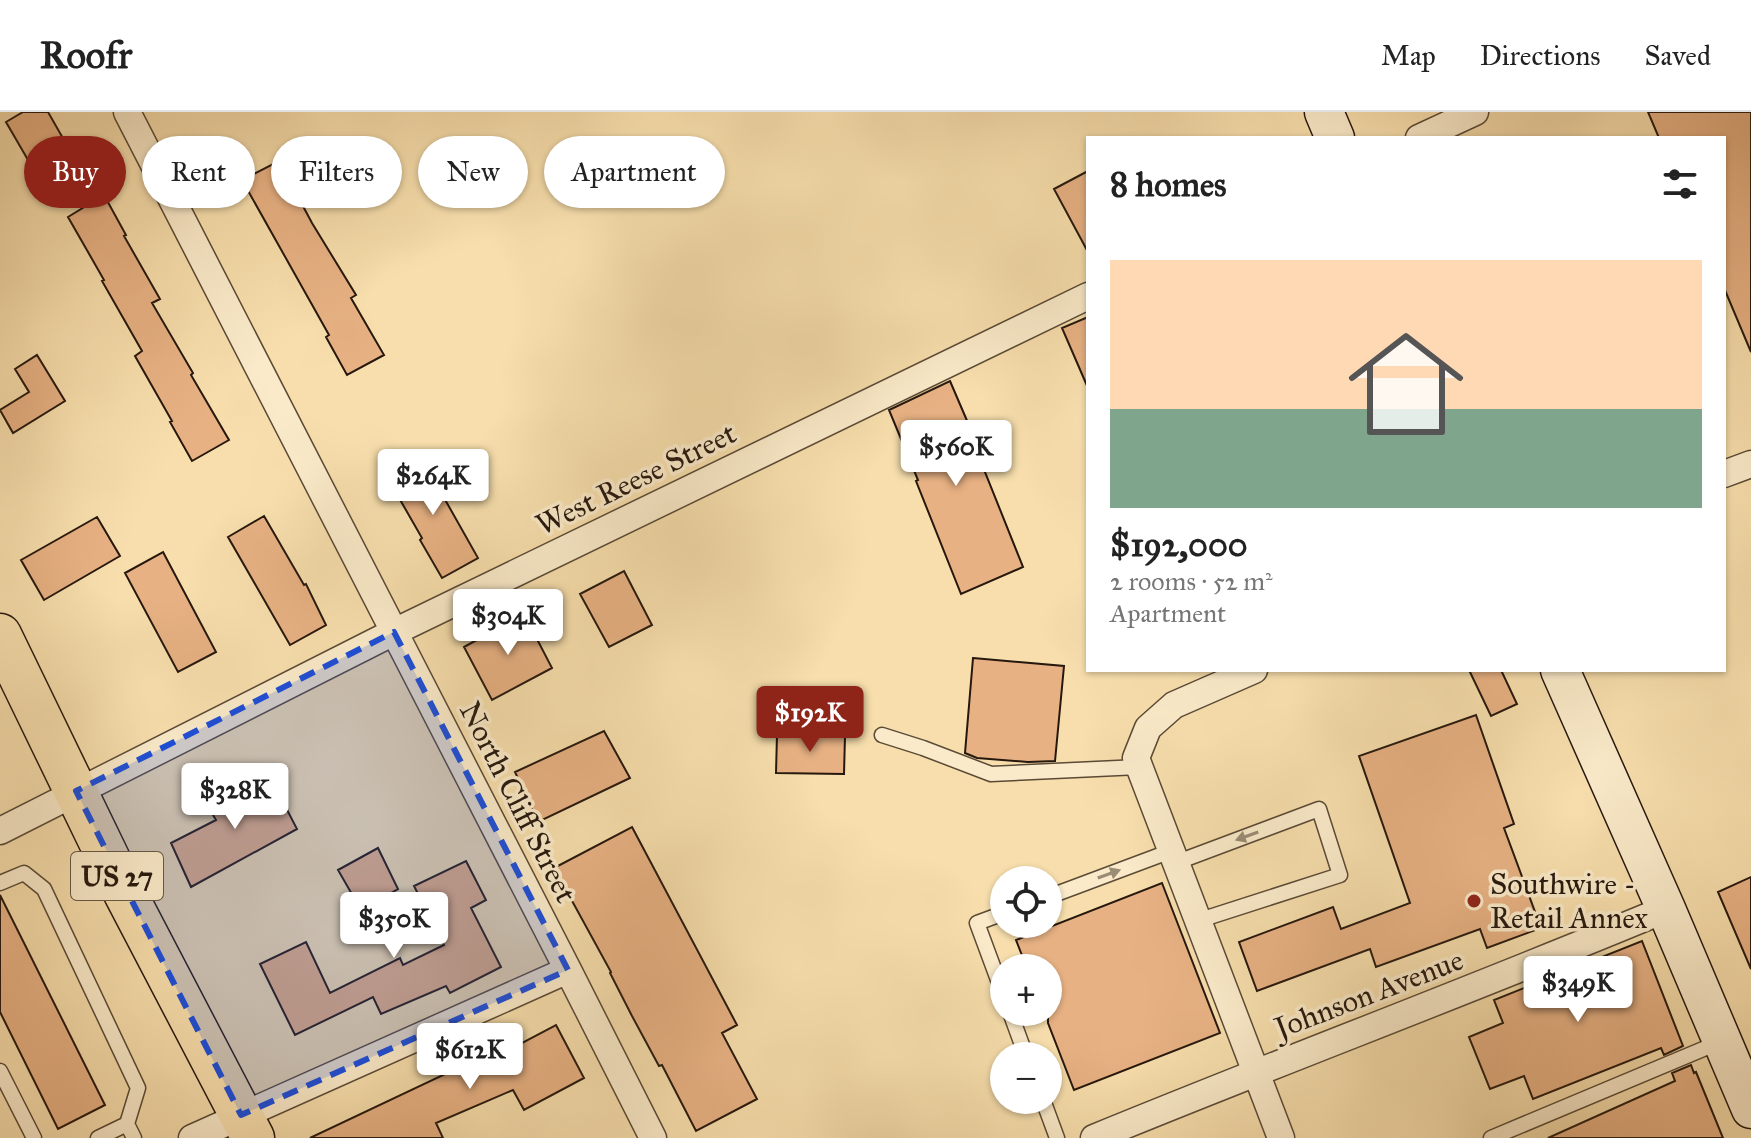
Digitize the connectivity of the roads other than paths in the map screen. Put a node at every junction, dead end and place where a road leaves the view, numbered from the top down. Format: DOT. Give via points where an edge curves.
graph roads {
  1 [pos="127,112"];
  2 [pos="1324,112"];
  3 [pos="1475,112"];
  4 [pos="1334,136"];
  5 [pos="1423,136"];
  6 [pos="1086,297"];
  7 [pos="1751,464"];
  8 [pos="1726,473"];
  9 [pos="394,632"];
  10 [pos="0,635"];
  11 [pos="1249,672"];
  12 [pos="1561,672"];
  13 [pos="882,735"];
  14 [pos="1139,767"];
  15 [pos="76,791"];
  16 [pos="0,831"];
  17 [pos="1173,857"];
  18 [pos="0,883"];
  19 [pos="1062,893"];
  20 [pos="1666,909"];
  21 [pos="1196,917"];
  22 [pos="990,918"];
  23 [pos="990,958"];
  24 [pos="568,970"];
  25 [pos="1722,1041"];
  26 [pos="0,1071"];
  27 [pos="1255,1072"];
  28 [pos="1749,1100"];
  29 [pos="1048,1114"];
  30 [pos="247,1126"];
  31 [pos="130,1131"];
  32 [pos="1276,1137"];
  33 [pos="34,1138"];
  34 [pos="98,1138"];
  35 [pos="192,1138"];
  36 [pos="653,1138"];
  37 [pos="1057,1138"];
  38 [pos="1094,1138"];
  39 [pos="1491,1138"];
  1 -- 9 [label="street, North Cliff Street"];
  2 -- 4 [label="street"];
  3 -- 5 [label="street"];
  6 -- 9 [label="street, West Reese Street"];
  7 -- 8 [label="street"];
  9 -- 15 [label="street, West Reese Street"];
  9 -- 24 [label="street, North Cliff Street"];
  10 -- 15 [label="main road, US 27"];
  11 -- 14 [label="street" via="1174,705 1148,728 1136,758"];
  12 -- 20 [label="street"];
  13 -- 14 [label="lane" via="991,774"];
  14 -- 17 [label="street"];
  15 -- 16 [label="street, West Reese Street"];
  15 -- 30 [label="main road, US 27"];
  19 -- 17 [label="lane, one-way"];
  17 -- 21 [label="street"];
  21 -- 17 [label="lane, one-way" via="1340,875 1319,809"];
  18 -- 31 [label="lane" via="24,873 44,889 138,1088"];
  20 -- 25 [label="street"];
  20 -- 27 [label="street, Johnson Avenue"];
  21 -- 27 [label="street"];
  22 -- 23 [label="lane" via="977,923"];
  24 -- 30 [label="street"];
  24 -- 36 [label="street, North Cliff Street"];
  25 -- 28 [label="street"];
  25 -- 39 [label="lane"];
  26 -- 33 [label="lane"];
  27 -- 32 [label="street"];
  27 -- 38 [label="street, Johnson Avenue"];
  29 -- 37 [label="lane"];
  30 -- 35 [label="street"];
  31 -- 34 [label="lane"];
}
